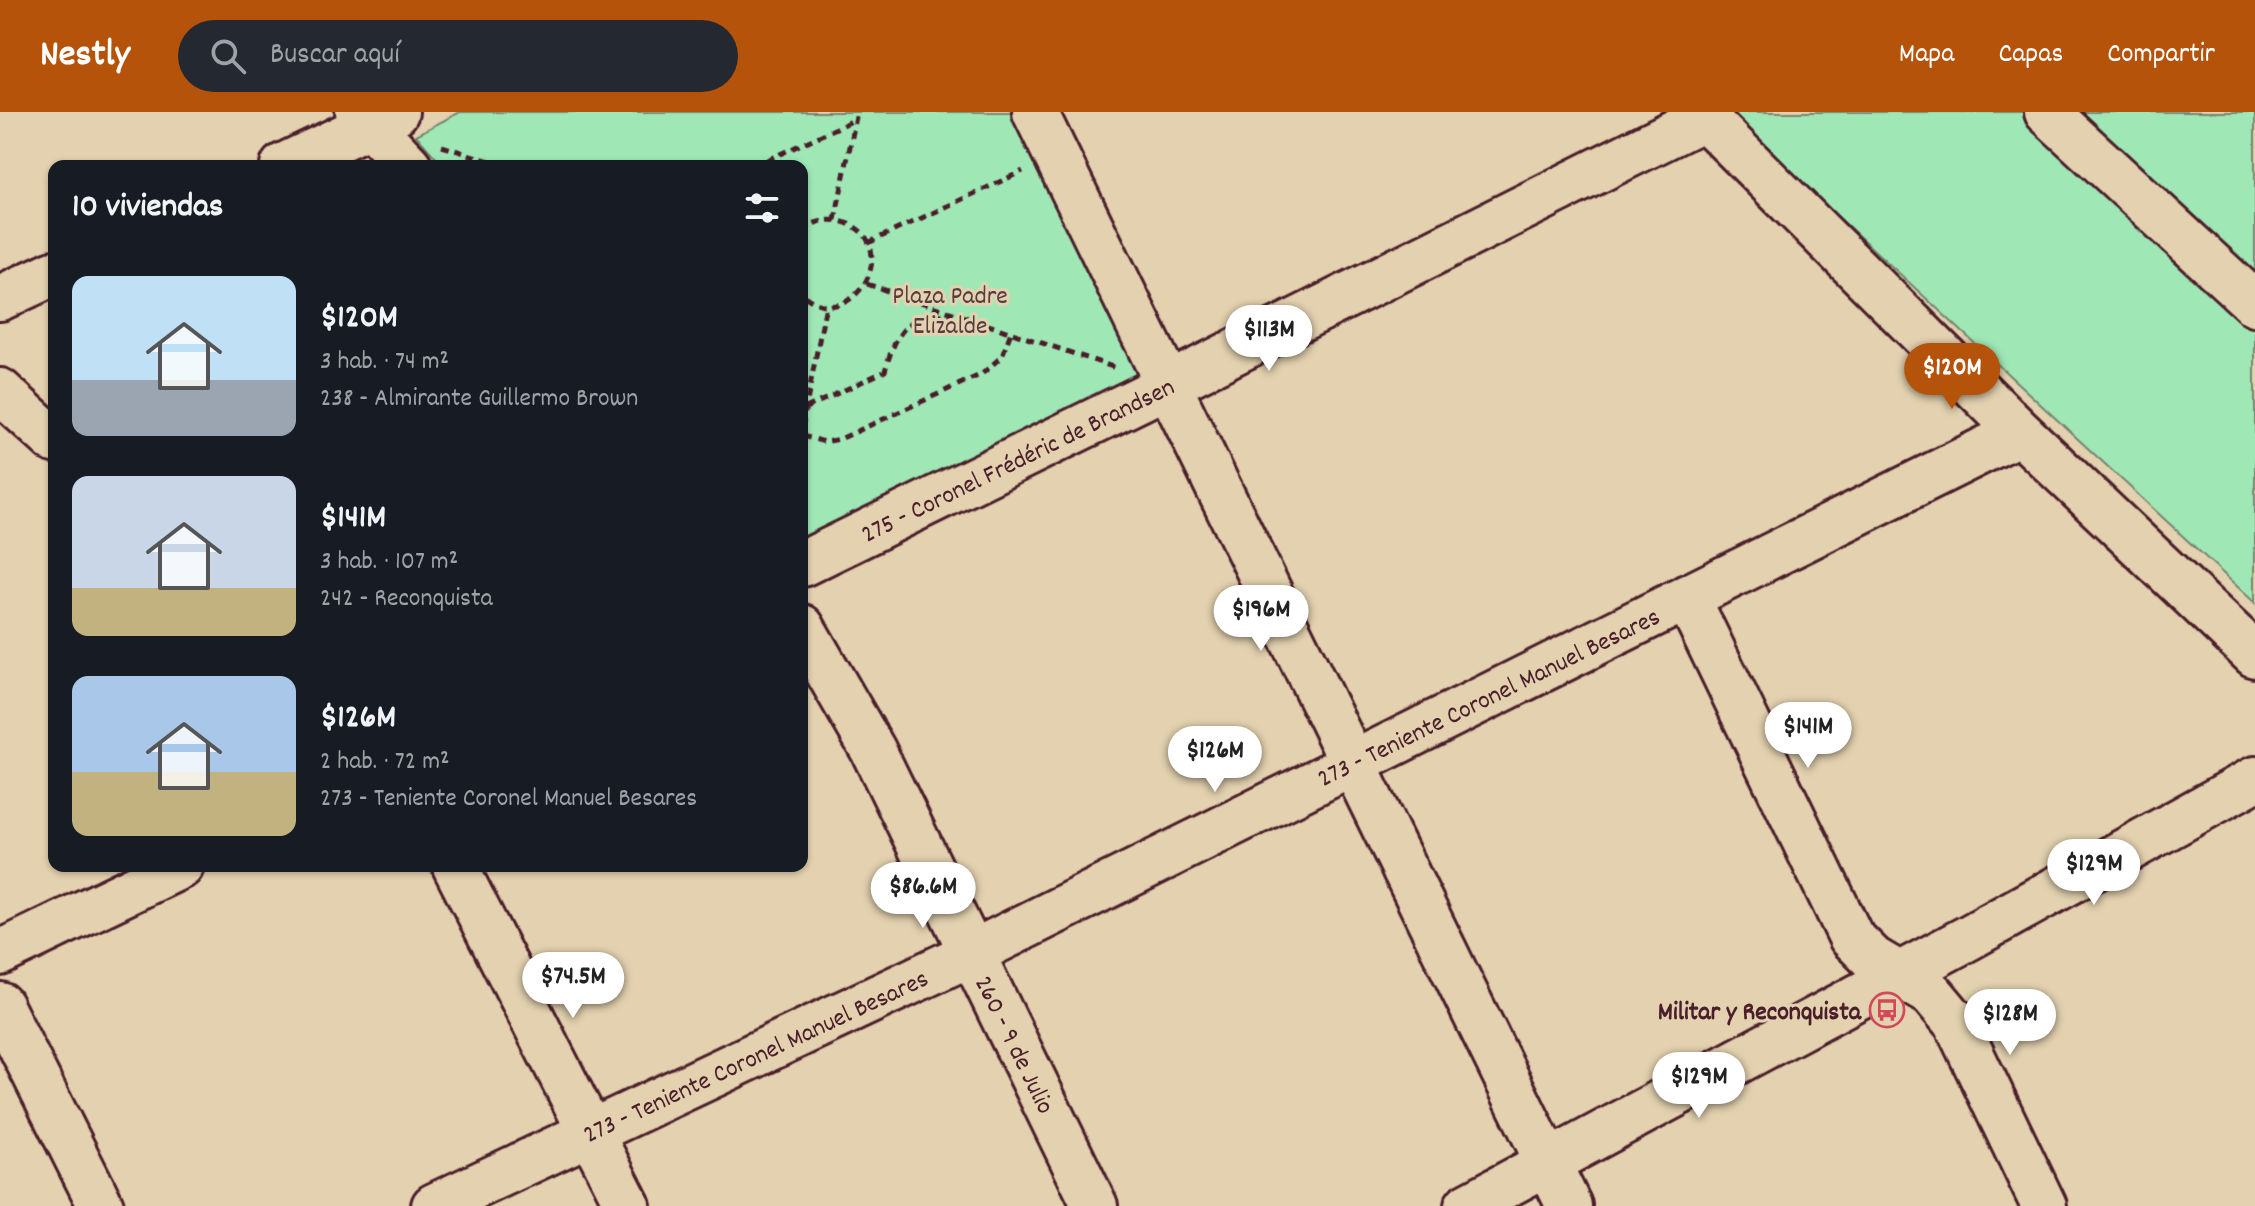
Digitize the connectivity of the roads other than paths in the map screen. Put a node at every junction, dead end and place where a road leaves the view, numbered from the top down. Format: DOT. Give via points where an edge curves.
graph roads {
  1 [pos="1035,112"];
  2 [pos="2047,112"];
  3 [pos="1702,114"];
  4 [pos="375,116"];
  5 [pos="294,160"];
  6 [pos="405,160"];
  7 [pos="48,276"];
  8 [pos="2247,282"];
  9 [pos="0,298"];
  10 [pos="1168,385"];
  11 [pos="0,391"];
  12 [pos="2020,432"];
  13 [pos="48,435"];
  14 [pos="808,561"];
  15 [pos="1687,597"];
  16 [pos="808,637"];
  17 [pos="2255,655"];
  18 [pos="1353,763"];
  19 [pos="2255,779"];
  20 [pos="169,872"];
  21 [pos="458,872"];
  22 [pos="0,953"];
  23 [pos="972,953"];
  24 [pos="1901,973"];
  25 [pos="0,1005"];
  26 [pos="592,1131"];
  27 [pos="1548,1163"];
  28 [pos="101,1206"];
  29 [pos="434,1206"];
  30 [pos="628,1206"];
  31 [pos="1095,1206"];
  32 [pos="1467,1206"];
  33 [pos="1569,1206"];
  34 [pos="2044,1206"];
  1 -- 10 [label="street"];
  2 -- 8 [label="street"];
  3 -- 10 [label="street, 275 - Coronel Frédéric de Brandsen"];
  3 -- 12 [label="street"];
  4 -- 5 [label="street"];
  4 -- 6 [label="street"];
  7 -- 9 [label="street"];
  10 -- 14 [label="street, 275 - Coronel Frédéric de Brandsen"];
  10 -- 18 [label="street"];
  11 -- 13 [label="street"];
  12 -- 15 [label="street, 273 - Teniente Coronel Manuel Besares"];
  12 -- 17 [label="street"];
  15 -- 18 [label="street, 273 - Teniente Coronel Manuel Besares"];
  15 -- 24 [label="street" via="1851,937 1873,959"];
  16 -- 23 [label="street, 260 - 9 de Julio" via="873,750"];
  18 -- 23 [label="street, 273 - Teniente Coronel Manuel Besares"];
  18 -- 27 [label="street"];
  19 -- 24 [label="street"];
  20 -- 22 [label="street"];
  21 -- 26 [label="street"];
  23 -- 26 [label="street, 273 - Teniente Coronel Manuel Besares"];
  23 -- 31 [label="street, 260 - 9 de Julio"];
  24 -- 27 [label="street"];
  24 -- 34 [label="street" via="1932,994 1957,1024"];
  25 -- 28 [label="street"];
  26 -- 29 [label="street, 273 - Teniente Coronel Manuel Besares"];
  26 -- 30 [label="street"];
  27 -- 32 [label="street"];
  27 -- 33 [label="street"];
}
